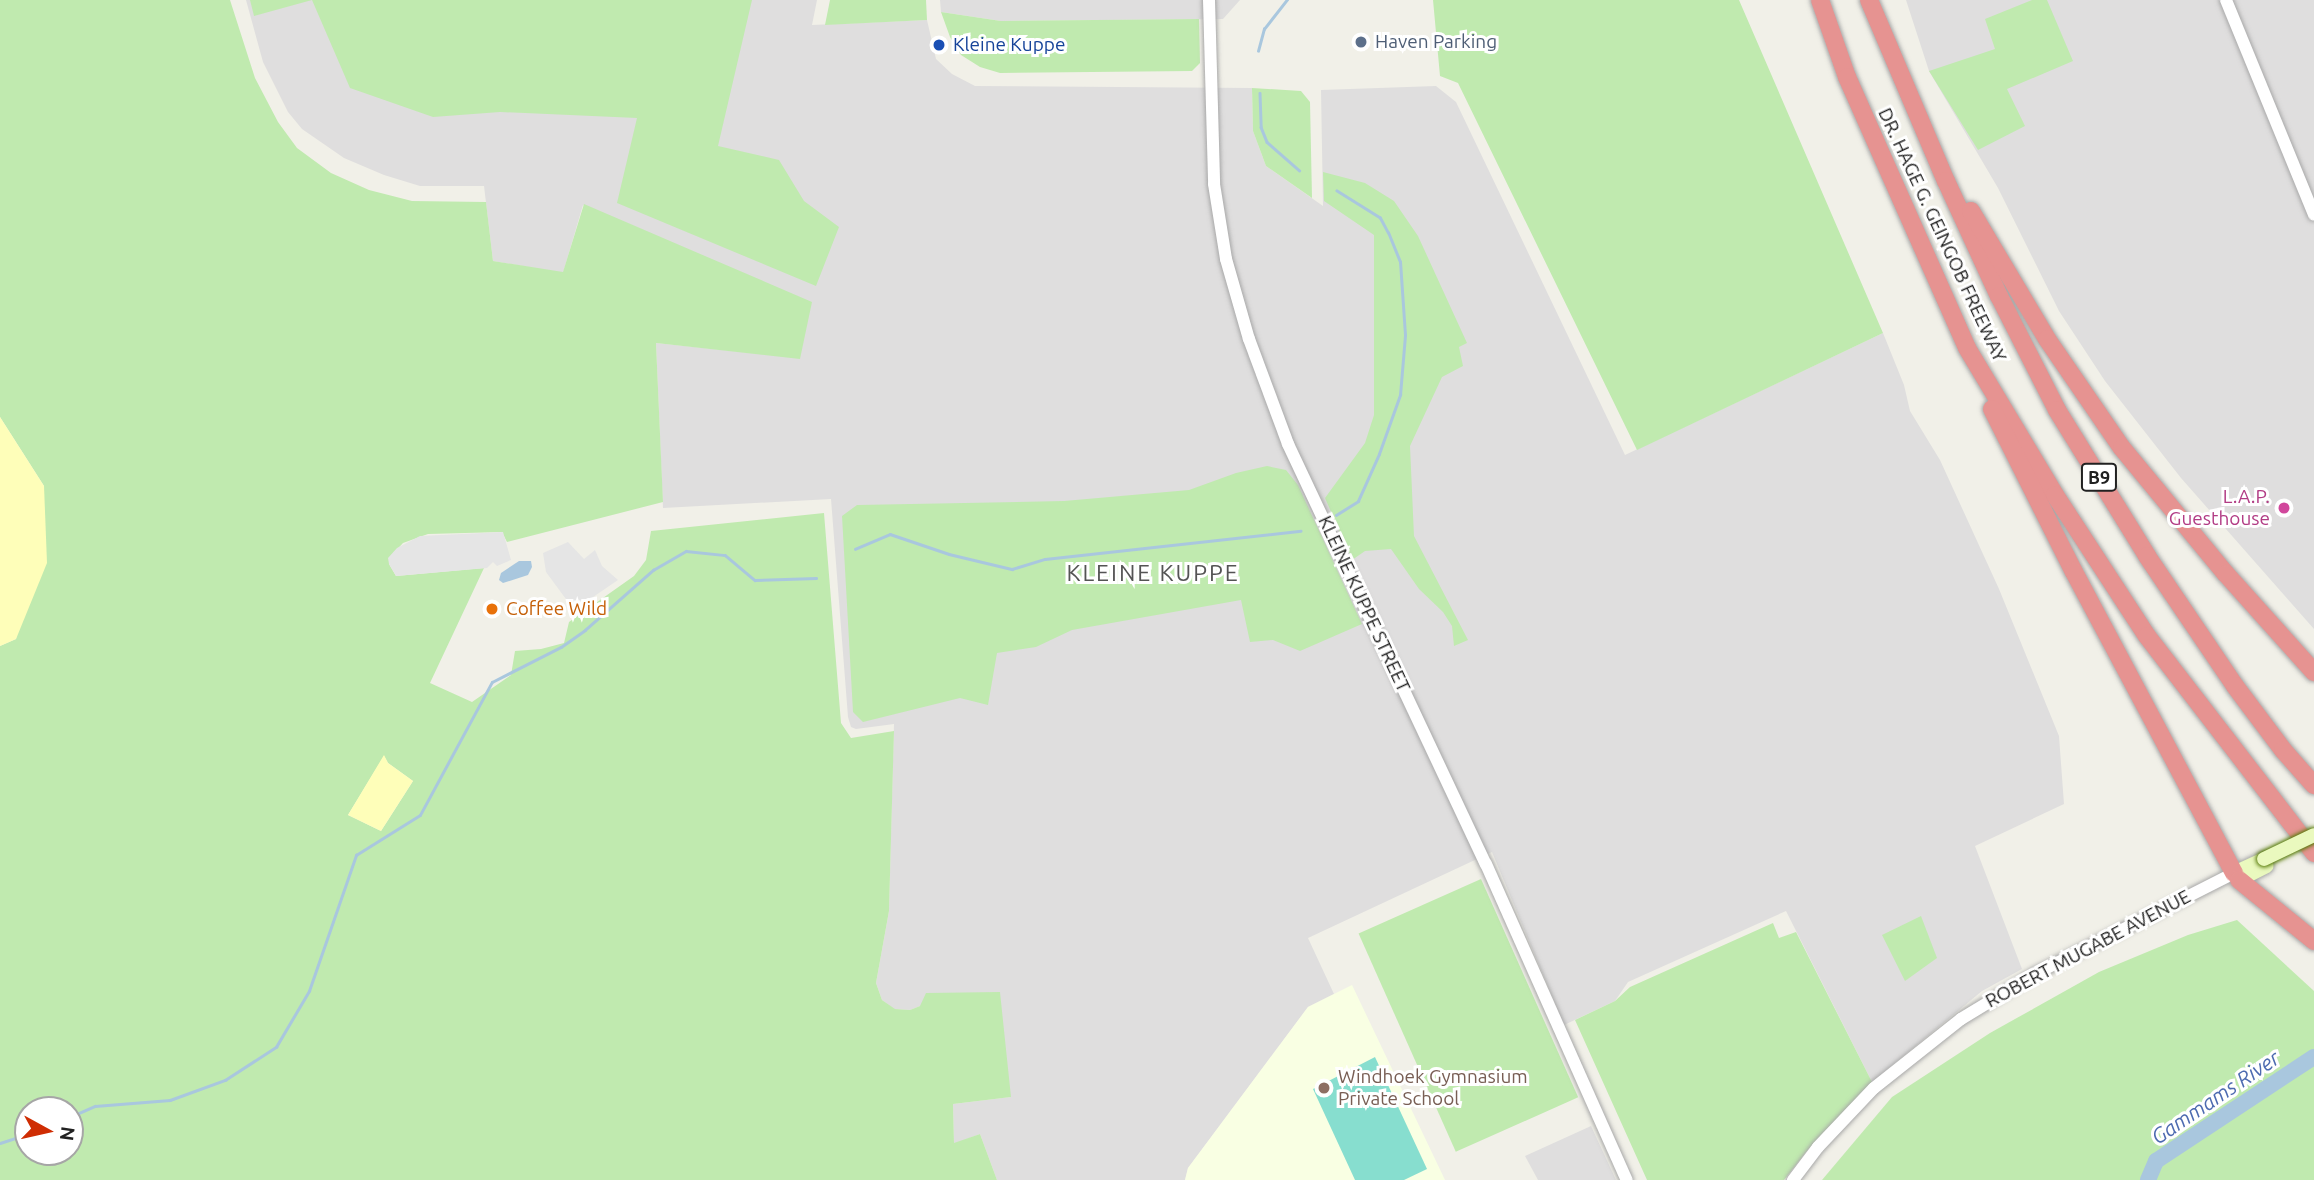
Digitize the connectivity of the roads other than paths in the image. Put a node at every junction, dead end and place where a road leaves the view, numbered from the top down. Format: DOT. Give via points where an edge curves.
graph roads {
  1 [pos="1209,0"];
  2 [pos="1820,0"];
  3 [pos="1870,0"];
  4 [pos="2226,0"];
  5 [pos="1929,142"];
  6 [pos="2314,215"];
  7 [pos="1967,348"];
  8 [pos="2314,672"];
  9 [pos="2314,785"];
  10 [pos="2314,835"];
  11 [pos="2314,843"];
  12 [pos="2314,853"];
  13 [pos="2266,862"];
  14 [pos="2237,876"];
  15 [pos="2314,941"];
  16 [pos="1627,1180"];
  17 [pos="1796,1180"];
  1 -- 16 [label="street, KLEINE KUPPE STREET" via="1214,184 1226,259 1249,339 1288,444 1486,864"];
  2 -- 7 [label="highway, DR. HAGE G. GEINGOB FREEWAY / B9" via="1847,77"];
  3 -- 5 [label="highway, DR. HAGE G. GEINGOB FREEWAY / B9"];
  4 -- 6 [label="street"];
  5 -- 8 [label="highway" via="2047,339 2122,448"];
  5 -- 9 [label="highway, DR. HAGE G. GEINGOB FREEWAY / B9" via="2057,410 2235,686"];
  7 -- 12 [label="highway, DR. HAGE G. GEINGOB FREEWAY / B9" via="2147,636"];
  7 -- 14 [label="highway" via="2014,455"];
  10 -- 13 [label="main road, ROBERT MUGABE AVENUE, bridge"];
  11 -- 13 [label="main road, ROBERT MUGABE AVENUE"];
  13 -- 14 [label="main road, ROBERT MUGABE AVENUE"];
  14 -- 15 [label="highway"];
  14 -- 17 [label="street, ROBERT MUGABE AVENUE" via="1968,1019 1881,1088"];
}
